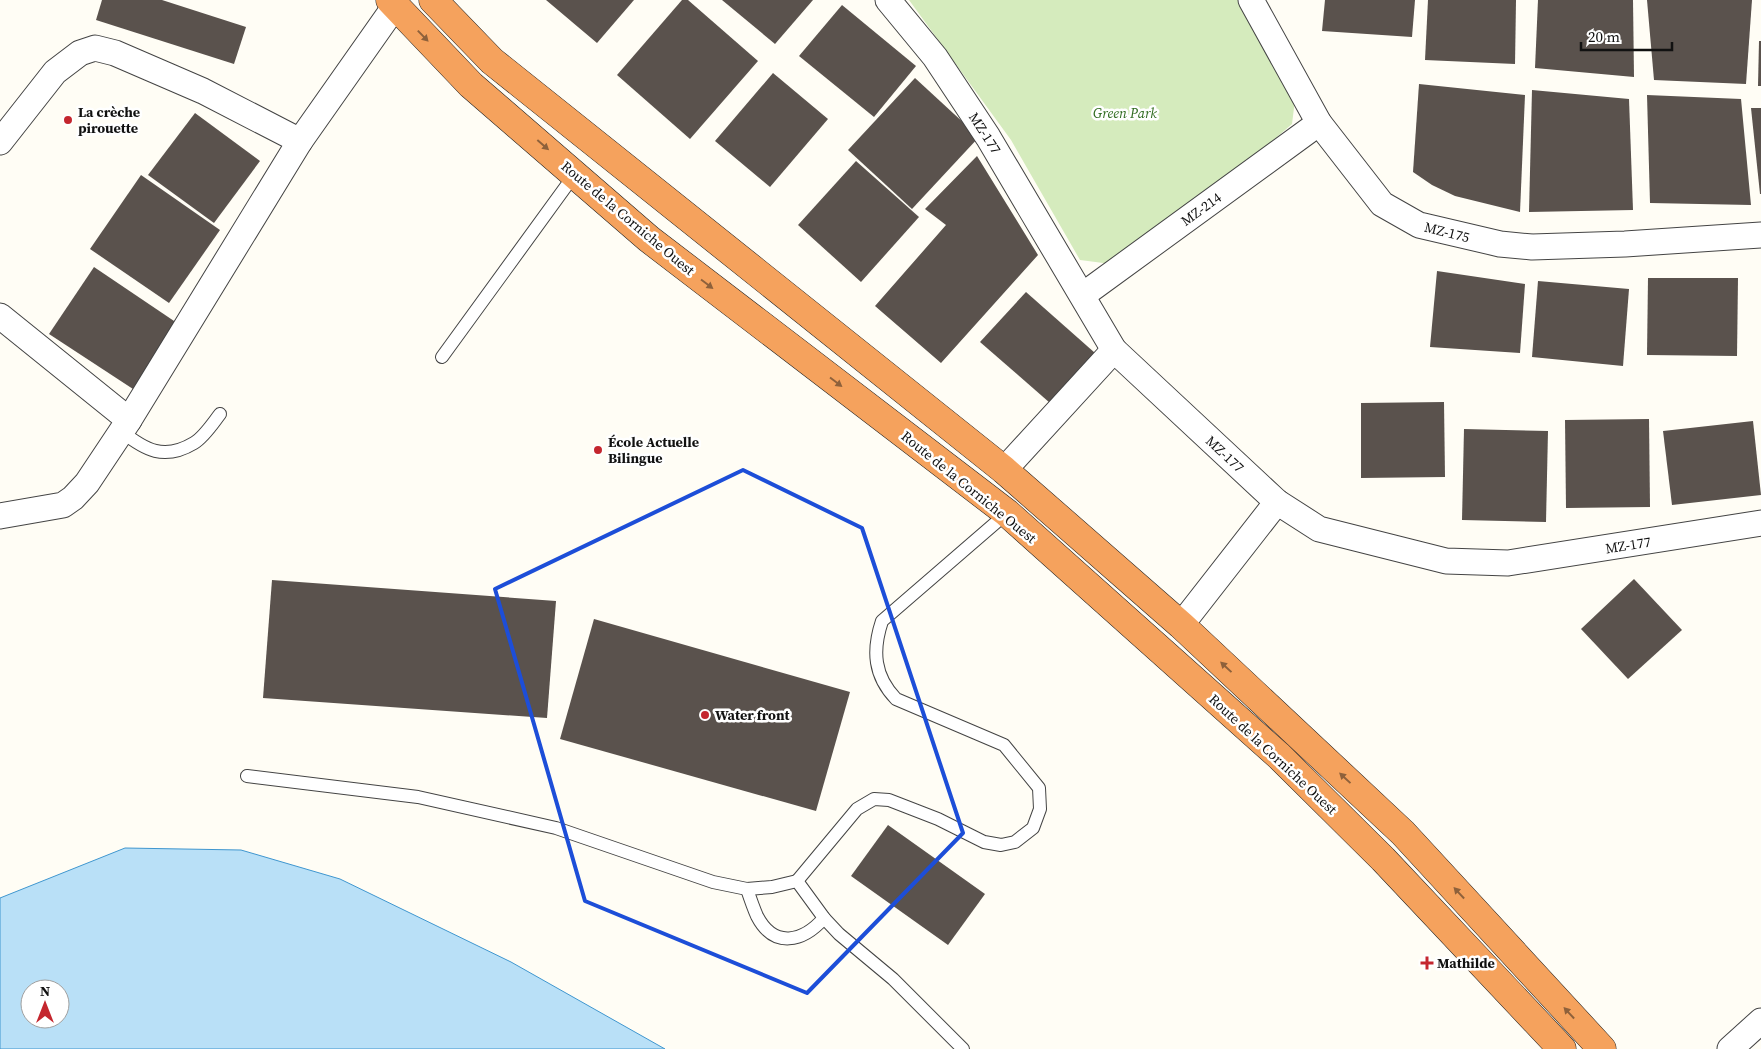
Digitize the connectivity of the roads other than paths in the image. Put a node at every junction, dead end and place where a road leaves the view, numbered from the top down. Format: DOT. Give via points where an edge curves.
graph roads {
  1 [pos="433,0"];
  2 [pos="888,0"];
  3 [pos="1251,0"];
  4 [pos="392,3"];
  5 [pos="1319,123"];
  6 [pos="300,141"];
  7 [pos="0,142"];
  8 [pos="575,174"];
  9 [pos="1761,235"];
  10 [pos="1083,295"];
  11 [pos="0,316"];
  12 [pos="1114,350"];
  13 [pos="442,357"];
  14 [pos="220,414"];
  15 [pos="125,426"];
  16 [pos="1004,470"];
  17 [pos="1277,502"];
  18 [pos="1007,513"];
  19 [pos="0,516"];
  20 [pos="1761,523"];
  21 [pos="1181,625"];
  22 [pos="247,776"];
  23 [pos="797,881"];
  24 [pos="747,889"];
  25 [pos="824,918"];
  26 [pos="1761,1021"];
  27 [pos="963,1049"];
  28 [pos="1562,1049"];
  29 [pos="1602,1049"];
  30 [pos="1730,1049"];
  1 -- 16 [label="highway" via="492,61"];
  2 -- 10 [label="street, MZ-177" via="935,57"];
  3 -- 5 [label="street, MZ-175"];
  4 -- 6 [label="street"];
  4 -- 8 [label="highway, Route de la Corniche Ouest, one-way" via="471,85"];
  5 -- 9 [label="street, MZ-175" via="1382,204 1419,226 1500,244 1532,247"];
  5 -- 10 [label="street, MZ-214"];
  6 -- 7 [label="street" via="203,91 115,53 95,48 80,53 55,72"];
  6 -- 15 [label="street"];
  8 -- 13 [label="lane"];
  8 -- 18 [label="highway, Route de la Corniche Ouest, one-way" via="649,239"];
  10 -- 12 [label="street, MZ-177"];
  11 -- 15 [label="street"];
  12 -- 16 [label="street"];
  12 -- 17 [label="street, MZ-177"];
  14 -- 15 [label="lane" via="196,442 161,452 141,447"];
  15 -- 19 [label="street" via="87,483 73,498 52,507"];
  16 -- 21 [label="highway"];
  17 -- 20 [label="street, MZ-177" via="1319,529 1446,561 1535,561"];
  17 -- 21 [label="street"];
  18 -- 23 [label="lane" via="882,621 876,642 883,686 896,699 1004,745 1039,788 1040,809 1032,828 1015,842 1000,845 984,842 889,800 874,799 857,809"];
  18 -- 28 [label="highway, Route de la Corniche Ouest" via="1279,756 1383,859"];
  29 -- 21 [label="highway, one-way" via="1403,833"];
  22 -- 24 [label="lane" via="418,797 547,826 713,882"];
  23 -- 24 [label="lane"];
  23 -- 25 [label="lane"];
  24 -- 25 [label="lane" via="758,917 769,931 782,938 800,938"];
  25 -- 27 [label="lane" via="893,979"];
  26 -- 30 [label="street"];
}
